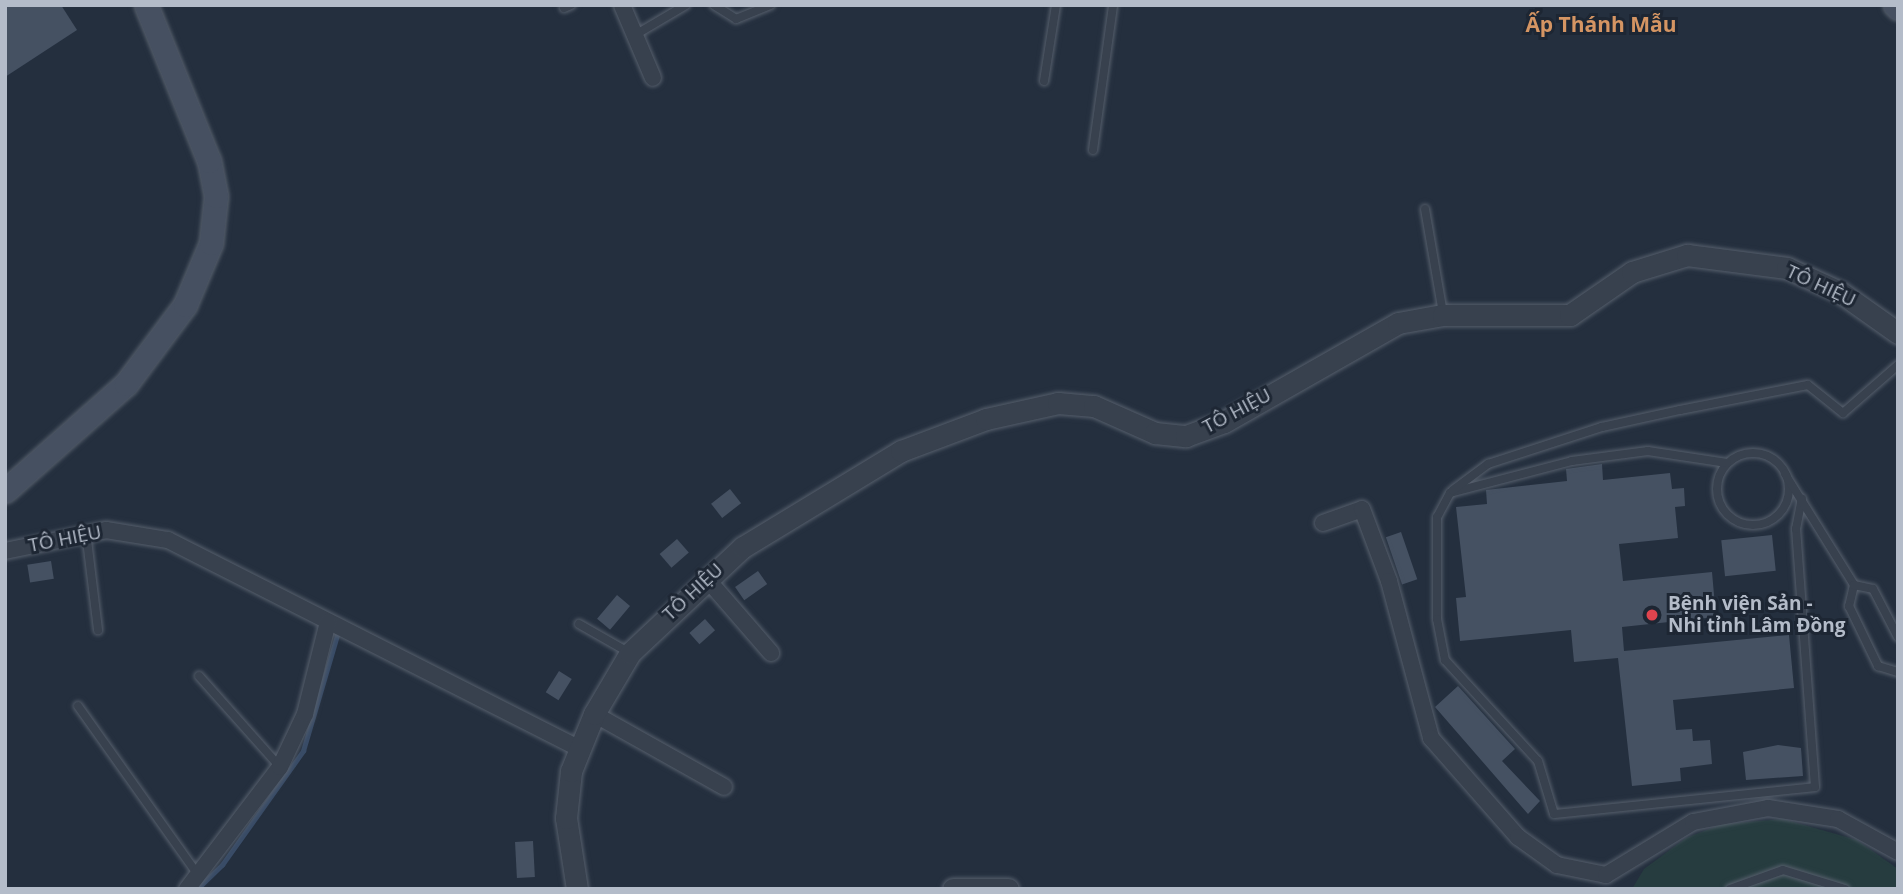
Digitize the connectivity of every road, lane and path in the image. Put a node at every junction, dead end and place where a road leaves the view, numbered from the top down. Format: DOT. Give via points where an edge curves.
graph roads {
  1 [pos="146,5"];
  2 [pos="622,5"];
  3 [pos="686,5"];
  4 [pos="714,5"];
  5 [pos="770,5"];
  6 [pos="1056,5"];
  7 [pos="1113,5"];
  8 [pos="635,34"];
  9 [pos="653,78"];
  10 [pos="1044,81"];
  11 [pos="1093,150"];
  12 [pos="1425,209"];
  13 [pos="1443,316"];
  14 [pos="1898,332"];
  15 [pos="1898,365"];
  16 [pos="1727,463"];
  17 [pos="1785,474"];
  18 [pos="5,491"];
  19 [pos="1450,493"];
  20 [pos="1802,499"];
  21 [pos="1323,523"];
  22 [pos="86,532"];
  23 [pos="5,551"];
  24 [pos="707,579"];
  25 [pos="1854,584"];
  26 [pos="328,622"];
  27 [pos="579,624"];
  28 [pos="98,630"];
  29 [pos="1898,637"];
  30 [pos="631,653"];
  31 [pos="771,653"];
  32 [pos="1897,669"];
  33 [pos="199,676"];
  34 [pos="78,706"];
  35 [pos="594,714"];
  36 [pos="578,748"];
  37 [pos="280,767"];
  38 [pos="724,787"];
  39 [pos="1898,852"];
  40 [pos="198,875"];
  41 [pos="187,889"];
  42 [pos="577,889"];
  43 [pos="953,889"];
  44 [pos="1007,889"];
  45 [pos="1730,889"];
  46 [pos="1845,889"];
  1 -- 18 [label="main road" via="209,161 216,196 211,243 185,305 126,384"];
  2 -- 8 [label="street"];
  3 -- 8 [label="lane"];
  4 -- 5 [label="lane" via="736,19"];
  6 -- 10 [label="lane"];
  7 -- 11 [label="lane"];
  8 -- 9 [label="street"];
  12 -- 13 [label="lane"];
  13 -- 14 [label="street, TÔ HIỆU" via="1570,315 1650,263 1710,254 1787,268 1840,292"];
  13 -- 24 [label="street, TÔ HIỆU" via="1375,332 1224,422 1186,436 1155,433 1101,408 1070,402 961,428 901,451 810,501"];
  15 -- 19 [label="lane" via="1843,412 1808,385 1680,410 1602,427 1488,464"];
  16 -- 17 [label="lane" via="1759,453"];
  16 -- 17 [label="lane" via="1717,484 1721,507 1751,525 1783,509"];
  16 -- 19 [label="lane" via="1648,451 1572,461"];
  17 -- 20 [label="lane"];
  19 -- 20 [label="lane" via="1437,517 1437,619 1445,660 1538,761 1554,814 1563,817 1815,787 1797,528"];
  20 -- 25 [label="lane"];
  21 -- 39 [label="street" via="1362,509 1389,580 1431,738 1518,836 1557,865 1606,875 1693,822 1768,808 1838,819"];
  22 -- 23 [label="street, TÔ HIỆU"];
  22 -- 26 [label="street, TÔ HIỆU" via="168,540"];
  22 -- 28 [label="lane"];
  24 -- 30 [label="street, TÔ HIỆU"];
  24 -- 31 [label="street"];
  25 -- 29 [label="lane" via="1872,589"];
  25 -- 32 [label="lane" via="1849,606 1878,666"];
  26 -- 36 [label="street, TÔ HIỆU"];
  26 -- 37 [label="street" via="304,714"];
  27 -- 30 [label="lane"];
  30 -- 35 [label="street, TÔ HIỆU"];
  33 -- 37 [label="lane"];
  34 -- 40 [label="lane"];
  35 -- 36 [label="street, TÔ HIỆU"];
  35 -- 38 [label="street"];
  36 -- 42 [label="street, TÔ HIỆU" via="566,818"];
  37 -- 40 [label="street"];
  40 -- 41 [label="street"];
  43 -- 44 [label="street"];
  45 -- 46 [label="lane" via="1783,870"];
}
